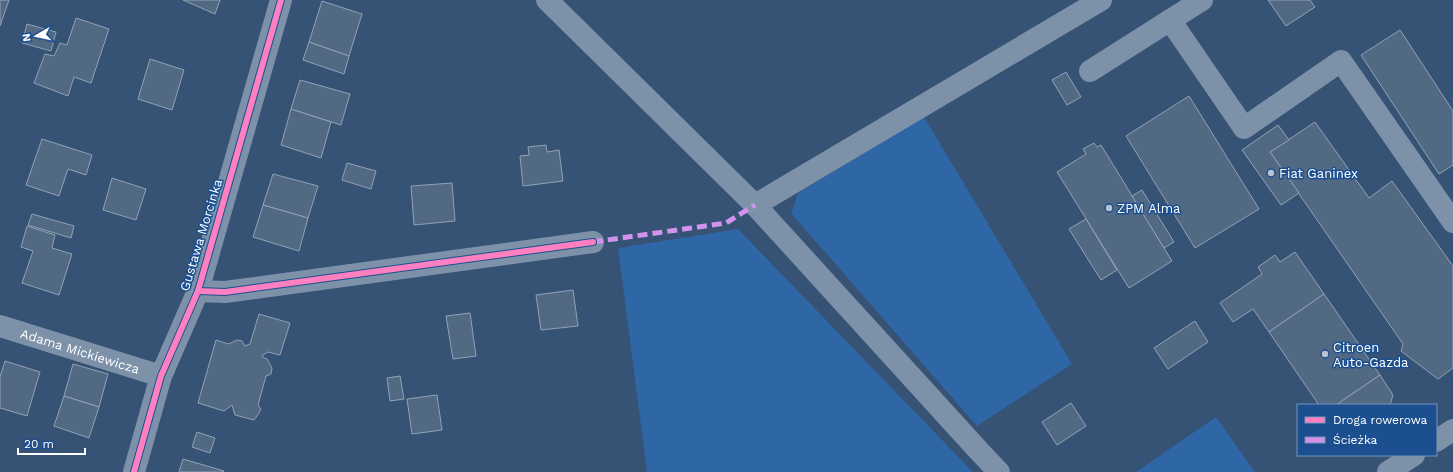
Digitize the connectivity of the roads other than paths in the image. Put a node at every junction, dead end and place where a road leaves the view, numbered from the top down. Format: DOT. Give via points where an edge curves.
graph roads {
  1 [pos="281,0"];
  2 [pos="547,0"];
  3 [pos="1101,0"];
  4 [pos="1202,0"];
  5 [pos="1170,20"];
  6 [pos="1090,71"];
  7 [pos="755,205"];
  8 [pos="1453,222"];
  9 [pos="593,242"];
  10 [pos="198,290"];
  11 [pos="0,326"];
  12 [pos="161,376"];
  13 [pos="1453,430"];
  14 [pos="1437,440"];
  15 [pos="1412,456"];
  16 [pos="134,472"];
  17 [pos="999,472"];
  18 [pos="1388,472"];
  1 -- 10 [label="street, Gustawa Morcinka"];
  2 -- 7 [label="street"];
  3 -- 7 [label="street"];
  4 -- 5 [label="street"];
  5 -- 6 [label="street"];
  5 -- 8 [label="street" via="1244,128 1341,61"];
  7 -- 17 [label="street"];
  9 -- 10 [label="street" via="225,292"];
  10 -- 12 [label="street, Gustawa Morcinka"];
  11 -- 12 [label="street, Adama Mickiewicza"];
  12 -- 16 [label="street, Gustawa Morcinka"];
  13 -- 14 [label="street"];
  15 -- 18 [label="street"];
}
